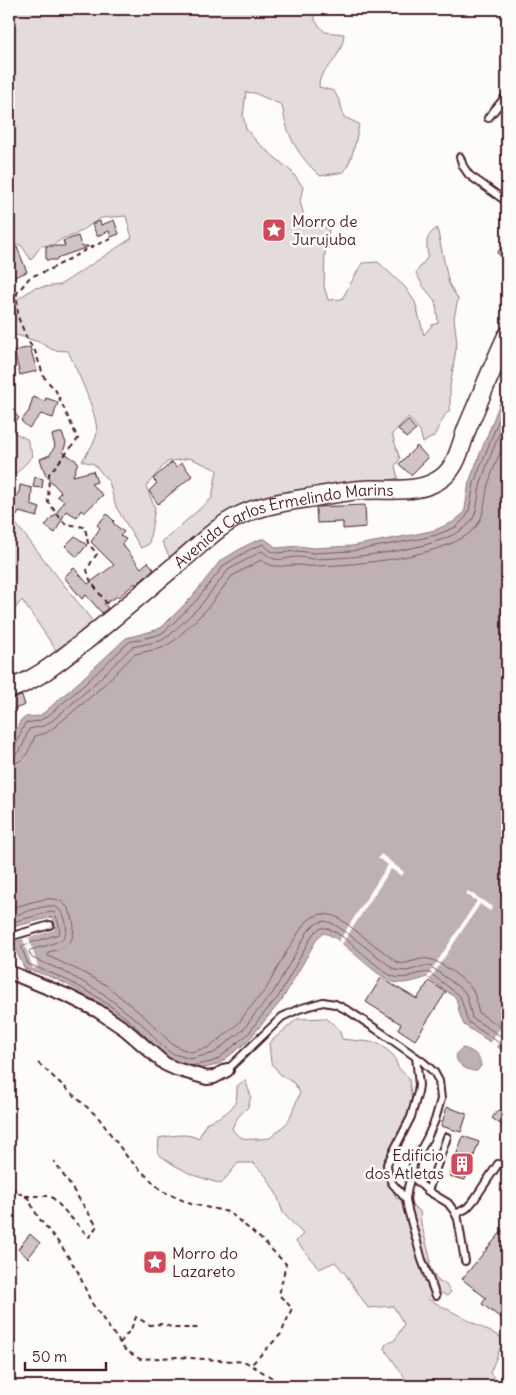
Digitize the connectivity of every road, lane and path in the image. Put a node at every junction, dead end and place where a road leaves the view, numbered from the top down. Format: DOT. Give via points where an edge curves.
graph roads {
  1 [pos="507,95"];
  2 [pos="488,118"];
  3 [pos="460,157"];
  4 [pos="507,202"];
  5 [pos="111,240"];
  6 [pos="507,336"];
  7 [pos="117,615"];
  8 [pos="9,689"];
  9 [pos="50,925"];
  10 [pos="9,936"];
  11 [pos="9,972"];
  12 [pos="416,1057"];
  13 [pos="38,1063"];
  14 [pos="227,1070"];
  15 [pos="447,1137"];
  16 [pos="54,1161"];
  17 [pos="498,1164"];
  18 [pos="412,1173"];
  19 [pos="9,1181"];
  20 [pos="9,1191"];
  21 [pos="428,1191"];
  22 [pos="16,1192"];
  23 [pos="25,1196"];
  24 [pos="406,1199"];
  25 [pos="456,1214"];
  26 [pos="465,1261"];
  27 [pos="436,1296"];
  28 [pos="200,1328"];
  29 [pos="120,1342"];
  30 [pos="252,1365"];
  31 [pos="287,1386"];
  1 -- 2 [label="lane"];
  3 -- 4 [label="lane" via="469,174"];
  5 -- 7 [label="path" via="30,277 17,293 18,317 24,333 78,439 49,474 48,502 65,524 85,527 88,543 97,554 87,570 90,580"];
  6 -- 7 [label="street, Avenida Carlos Ermelindo Marins" via="457,456 443,477 422,488 341,493 288,501 243,514 217,530"];
  7 -- 8 [label="street, Avenida Carlos Ermelindo Marins" via="43,673"];
  9 -- 10 [label="lane"];
  11 -- 14 [label="street" via="98,1011 165,1064 176,1069 212,1078"];
  12 -- 14 [label="lane" via="349,1011 323,1002 282,1017"];
  12 -- 18 [label="lane" via="439,1081 441,1099"];
  12 -- 24 [label="lane" via="418,1092 411,1117 388,1164 392,1183"];
  13 -- 30 [label="path" via="98,1117 128,1158 162,1190 191,1204 229,1212 286,1264 280,1295 292,1308 281,1334"];
  15 -- 21 [label="lane"];
  16 -- 23 [label="path" via="97,1226 89,1237 51,1196"];
  17 -- 25 [label="lane" via="474,1200"];
  18 -- 21 [label="lane"];
  18 -- 24 [label="lane"];
  19 -- 22 [label="path"];
  20 -- 22 [label="path"];
  21 -- 25 [label="lane" via="448,1203"];
  22 -- 23 [label="path"];
  23 -- 29 [label="path" via="62,1247 91,1302"];
  24 -- 27 [label="lane" via="422,1260"];
  25 -- 26 [label="lane"];
  28 -- 29 [label="path" via="150,1324 136,1317 132,1329"];
  29 -- 30 [label="path" via="140,1359 177,1357"];
  30 -- 31 [label="path"];
}
